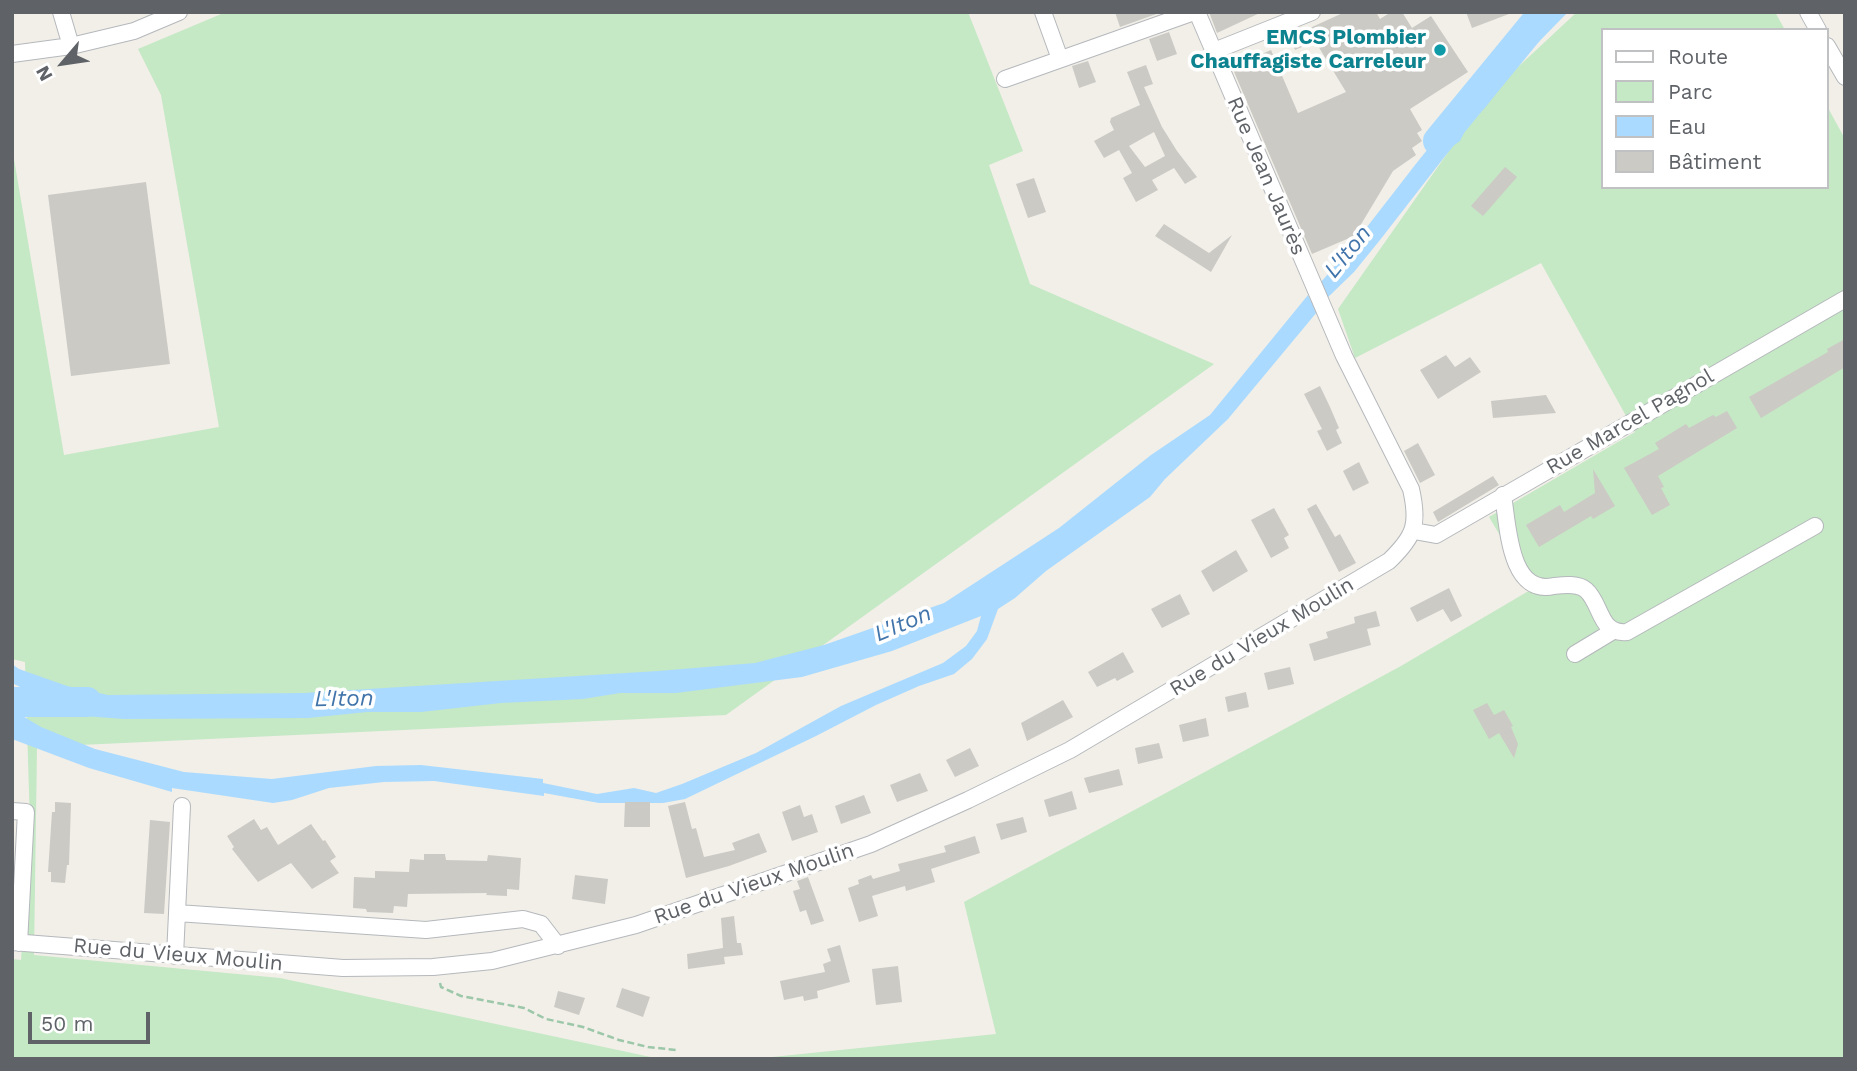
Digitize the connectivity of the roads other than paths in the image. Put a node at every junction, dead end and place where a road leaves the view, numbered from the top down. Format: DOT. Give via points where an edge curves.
graph roads {
  1 [pos="61,12"];
  2 [pos="179,12"];
  3 [pos="1043,12"];
  4 [pos="1195,12"];
  5 [pos="1312,12"];
  6 [pos="1808,12"];
  7 [pos="1817,28"];
  8 [pos="71,46"];
  9 [pos="1829,50"];
  10 [pos="1214,51"];
  11 [pos="12,54"];
  12 [pos="1059,58"];
  13 [pos="1845,77"];
  14 [pos="1005,79"];
  15 [pos="1845,299"];
  16 [pos="1503,495"];
  17 [pos="1815,526"];
  18 [pos="1413,531"];
  19 [pos="1613,631"];
  20 [pos="1575,654"];
  21 [pos="183,806"];
  22 [pos="12,811"];
  23 [pos="177,913"];
  24 [pos="15,942"];
  25 [pos="558,946"];
  26 [pos="175,956"];
  1 -- 8 [label="street"];
  2 -- 8 [label="street" via="134,30"];
  3 -- 12 [label="street"];
  4 -- 10 [label="street, Rue Jean Jaurès"];
  4 -- 12 [label="street"];
  5 -- 10 [label="street"];
  6 -- 7 [label="street"];
  8 -- 11 [label="street"];
  9 -- 13 [label="street"];
  10 -- 18 [label="street, Rue Jean Jaurès" via="1350,368 1411,489 1416,512"];
  12 -- 14 [label="street"];
  15 -- 16 [label="street, Rue Marcel Pagnol"];
  16 -- 18 [label="street, Rue Marcel Pagnol" via="1436,535"];
  16 -- 19 [label="street" via="1511,549 1525,578 1546,588 1575,585 1585,589"];
  17 -- 19 [label="street" via="1627,632"];
  18 -- 25 [label="street, Rue du Vieux Moulin" via="1388,561 1070,750 968,800 871,844 636,925"];
  19 -- 20 [label="street"];
  21 -- 23 [label="street"];
  22 -- 24 [label="street" via="26,812"];
  23 -- 25 [label="street" via="426,930 523,919 541,924"];
  23 -- 26 [label="street"];
  24 -- 26 [label="street, Rue du Vieux Moulin"];
  25 -- 26 [label="street, Rue du Vieux Moulin" via="492,961 433,967 343,968"];
}
